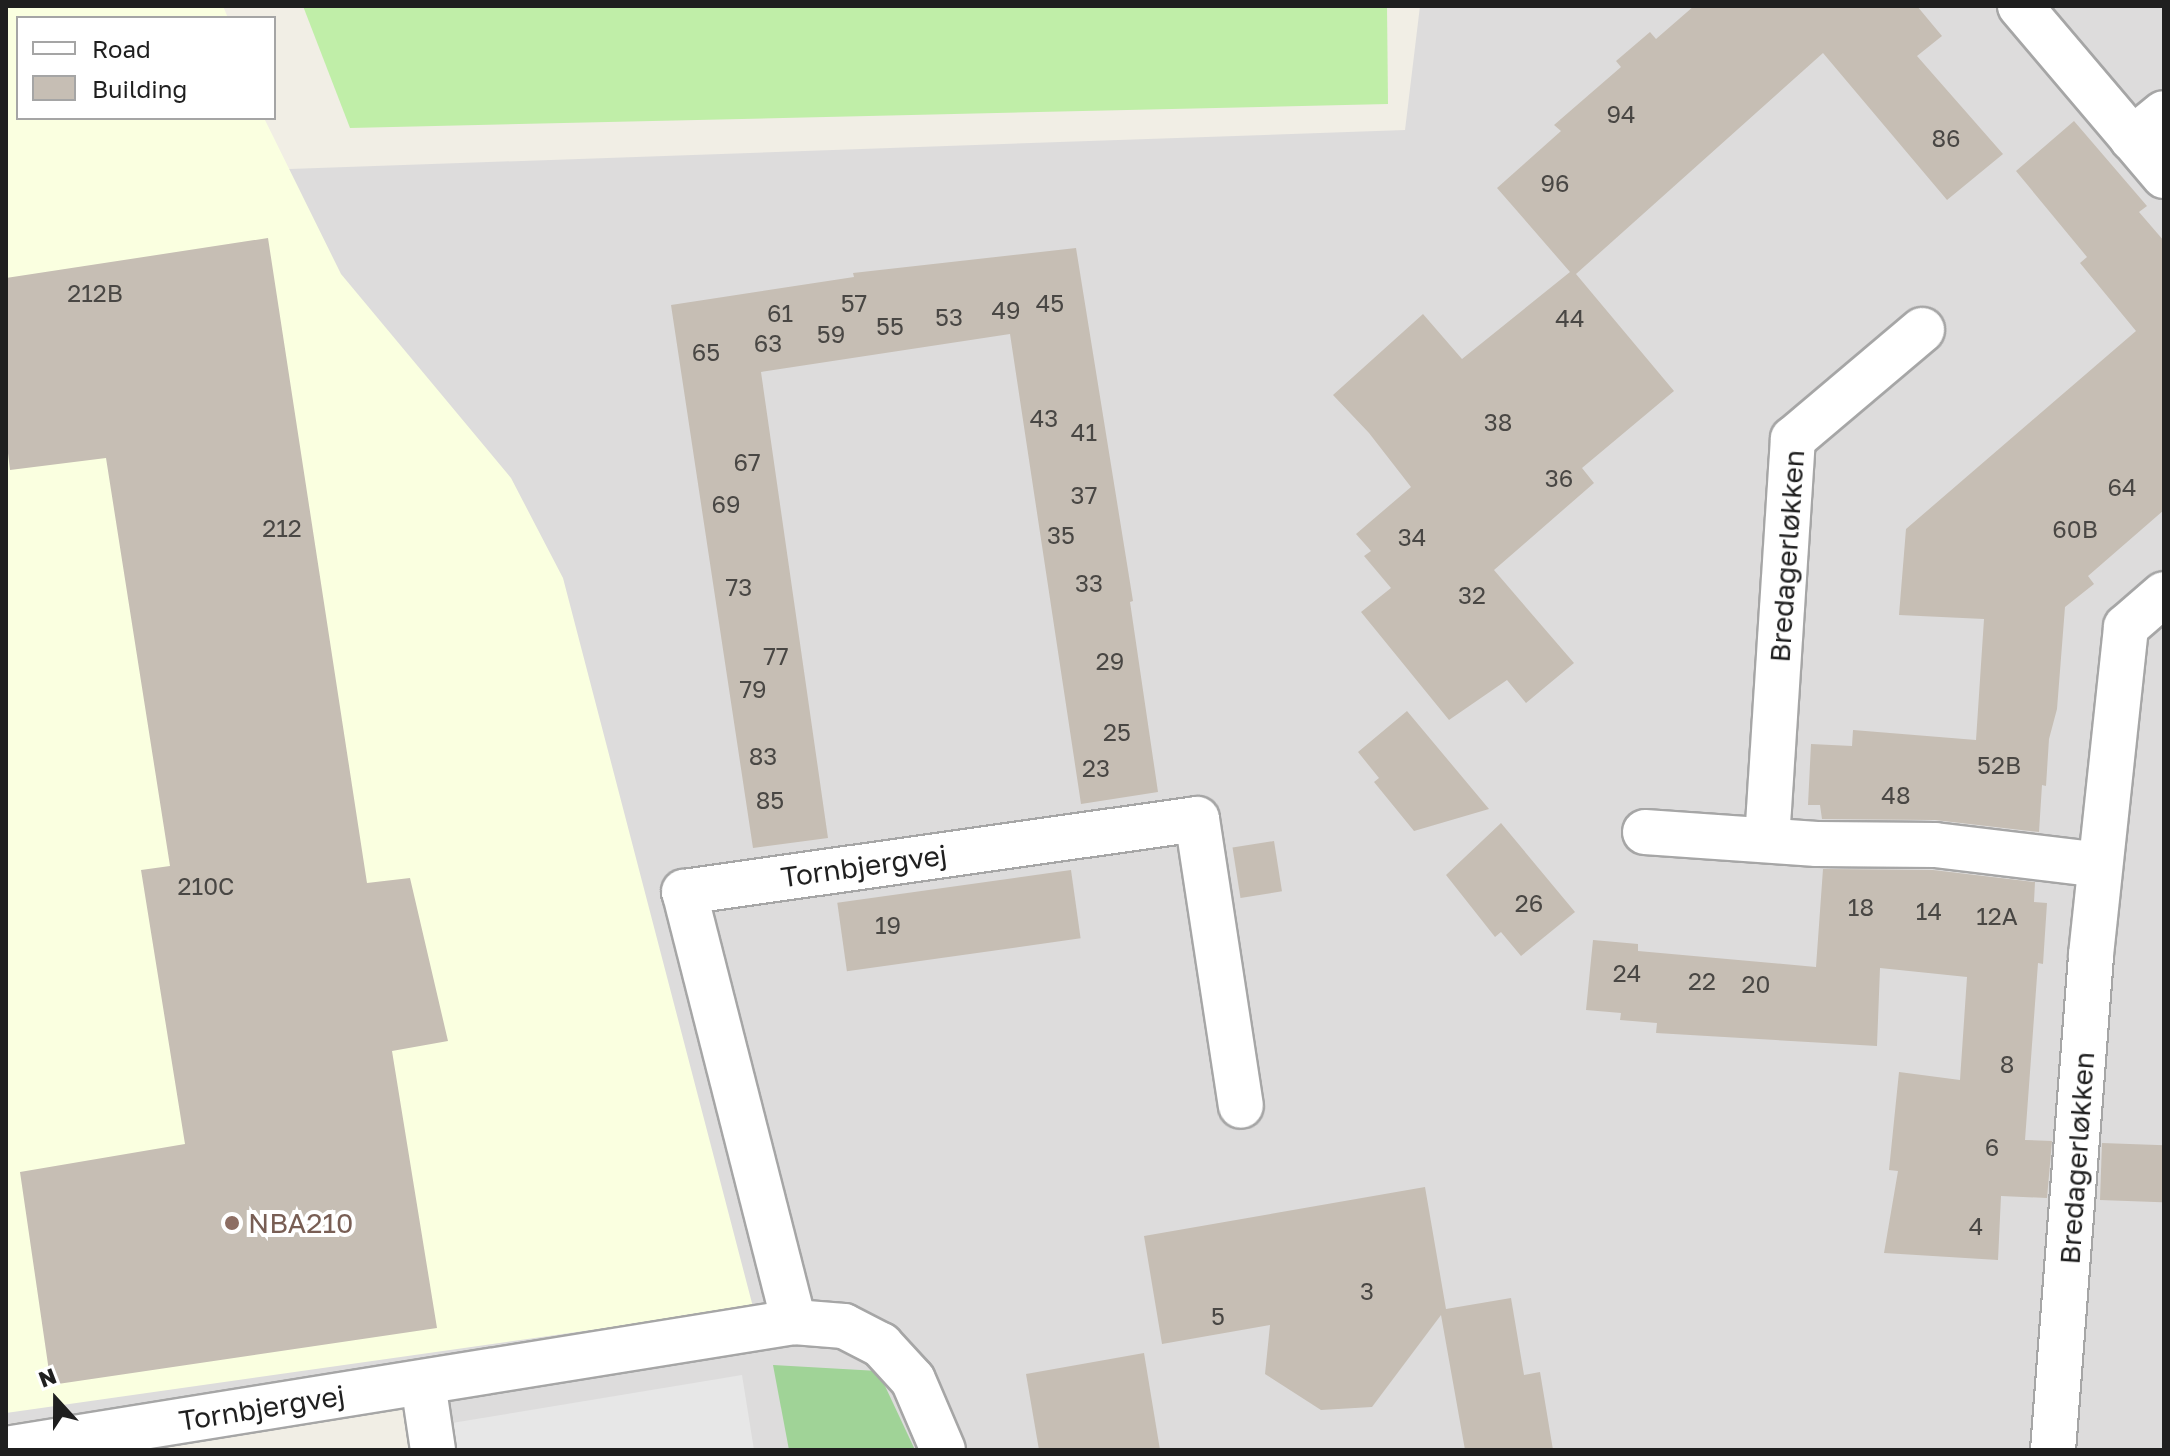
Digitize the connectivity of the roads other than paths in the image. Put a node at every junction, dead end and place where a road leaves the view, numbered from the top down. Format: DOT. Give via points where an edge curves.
graph roads {
  1 [pos="2020,6"];
  2 [pos="2148,126"];
  3 [pos="2164,176"];
  4 [pos="1922,330"];
  5 [pos="2164,594"];
  6 [pos="1645,832"];
  7 [pos="1767,840"];
  8 [pos="2100,865"];
  9 [pos="1241,1106"];
  10 [pos="794,1322"];
  11 [pos="423,1383"];
  12 [pos="6,1449"];
  13 [pos="433,1450"];
  14 [pos="943,1450"];
  15 [pos="2053,1450"];
  1 -- 2 [label="street"];
  2 -- 3 [label="street"];
  4 -- 7 [label="street, Bredagerløkken" via="1793,439"];
  5 -- 8 [label="street, Bredagerløkken" via="2126,627"];
  6 -- 7 [label="street"];
  7 -- 8 [label="street" via="1935,845"];
  8 -- 15 [label="street, Bredagerløkken"];
  9 -- 10 [label="street, Tornbjergvej" via="1197,819 684,892"];
  10 -- 11 [label="street, Tornbjergvej"];
  10 -- 14 [label="street, Tornbjergvej" via="844,1326 881,1345 913,1380"];
  11 -- 12 [label="street, Tornbjergvej"];
  11 -- 13 [label="street"];
}
